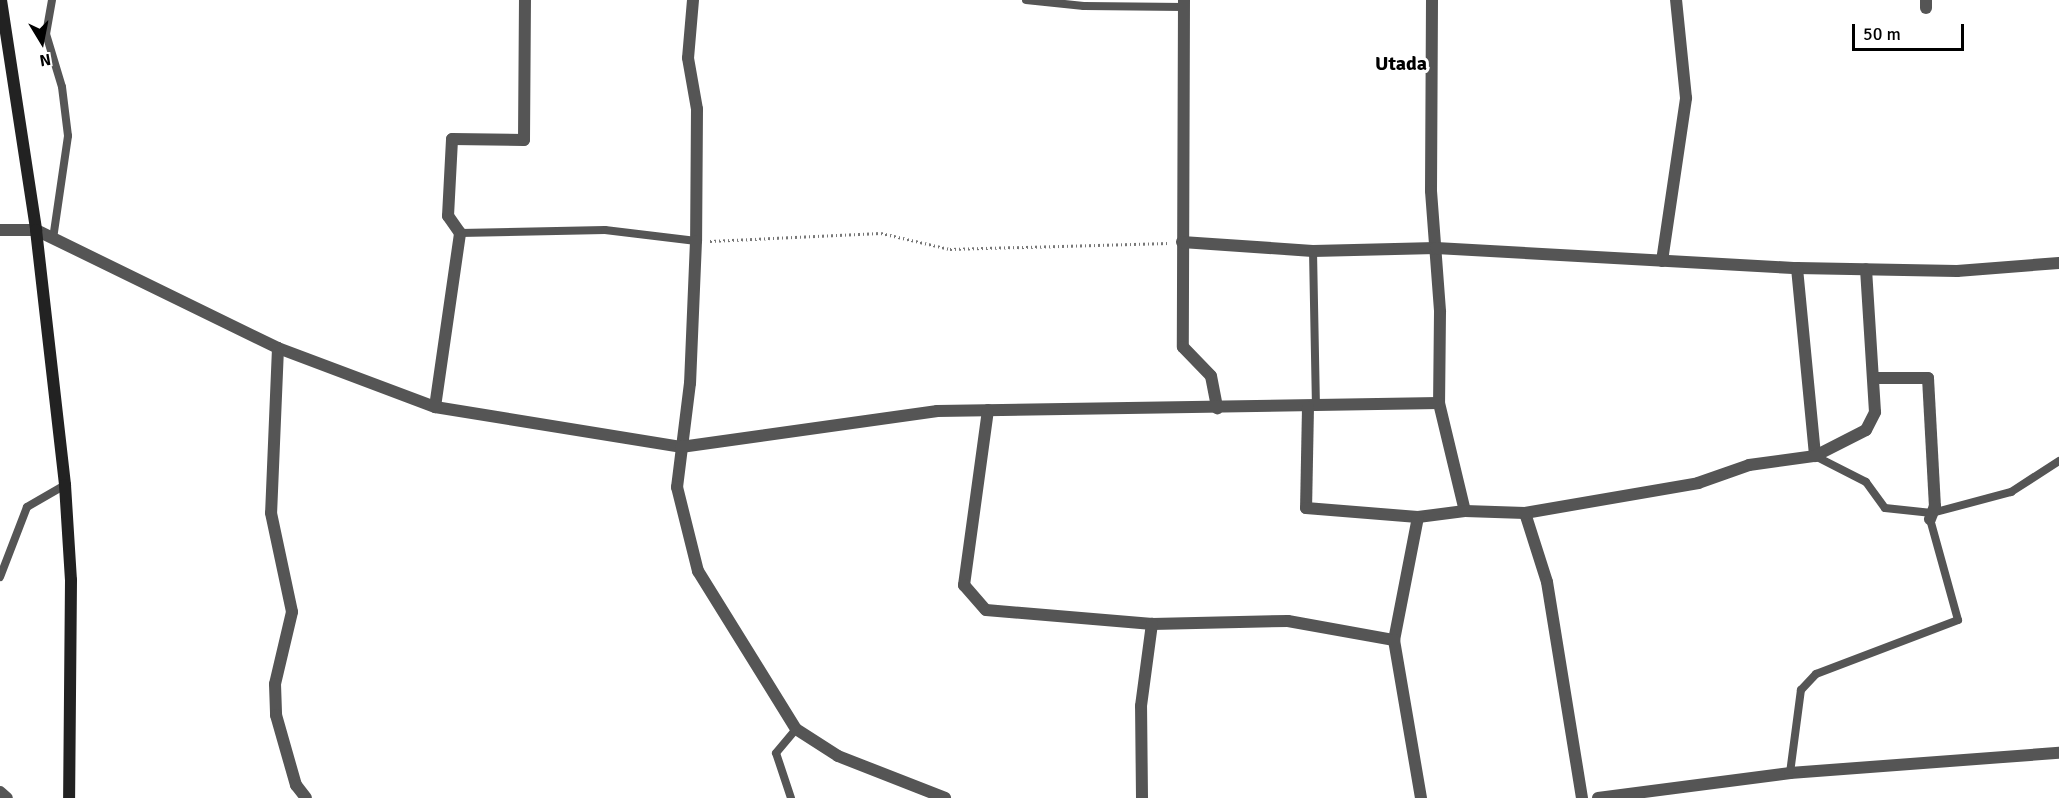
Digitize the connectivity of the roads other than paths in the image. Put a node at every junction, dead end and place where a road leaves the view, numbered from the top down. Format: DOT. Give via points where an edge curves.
graph roads {
  1 [pos="1,0"];
  2 [pos="52,0"];
  3 [pos="525,0"];
  4 [pos="693,0"];
  5 [pos="1026,0"];
  6 [pos="1432,0"];
  7 [pos="1676,0"];
  8 [pos="1184,4"];
  9 [pos="0,230"];
  10 [pos="36,230"];
  11 [pos="460,233"];
  12 [pos="53,239"];
  13 [pos="696,241"];
  14 [pos="1182,242"];
  15 [pos="1436,248"];
  16 [pos="1313,251"];
  17 [pos="1662,261"];
  18 [pos="2059,263"];
  19 [pos="1797,268"];
  20 [pos="1866,269"];
  21 [pos="278,348"];
  22 [pos="1873,378"];
  23 [pos="1439,404"];
  24 [pos="1312,406"];
  25 [pos="435,407"];
  26 [pos="1217,408"];
  27 [pos="988,410"];
  28 [pos="681,447"];
  29 [pos="1815,456"];
  30 [pos="2059,460"];
  31 [pos="65,485"];
  32 [pos="1465,511"];
  33 [pos="1525,513"];
  34 [pos="1931,516"];
  35 [pos="1418,517"];
  36 [pos="0,578"];
  37 [pos="1152,624"];
  38 [pos="1394,640"];
  39 [pos="796,729"];
  40 [pos="2059,753"];
  41 [pos="1790,773"];
  42 [pos="0,792"];
  43 [pos="7,798"];
  44 [pos="69,798"];
  45 [pos="306,798"];
  46 [pos="791,798"];
  47 [pos="945,798"];
  48 [pos="1142,798"];
  49 [pos="1421,798"];
  50 [pos="1582,798"];
  51 [pos="1598,798"];
  1 -- 10 [label="street"];
  2 -- 12 [label="lane" via="46,34 62,87 68,136"];
  3 -- 11 [label="street" via="524,141 452,139 448,216"];
  4 -- 13 [label="street" via="688,58 697,110"];
  5 -- 8 [label="lane" via="1084,6"];
  6 -- 15 [label="street" via="1431,191"];
  7 -- 17 [label="street" via="1686,98"];
  8 -- 14 [label="street"];
  9 -- 10 [label="street"];
  10 -- 12 [label="street"];
  10 -- 31 [label="street"];
  11 -- 13 [label="lane" via="605,230"];
  11 -- 25 [label="street"];
  12 -- 21 [label="street"];
  13 -- 28 [label="street" via="690,384"];
  14 -- 16 [label="street"];
  14 -- 26 [label="street" via="1183,347 1211,376"];
  15 -- 16 [label="street"];
  15 -- 17 [label="street"];
  15 -- 23 [label="street"];
  16 -- 24 [label="lane"];
  17 -- 19 [label="street"];
  18 -- 20 [label="street" via="1957,271"];
  19 -- 20 [label="street"];
  19 -- 29 [label="street"];
  20 -- 22 [label="street"];
  21 -- 25 [label="street"];
  21 -- 45 [label="street" via="271,513 292,612 274,684 276,715 296,785"];
  22 -- 29 [label="street" via="1875,412 1866,430"];
  22 -- 34 [label="street" via="1928,378 1935,506"];
  23 -- 24 [label="street"];
  23 -- 32 [label="street"];
  24 -- 26 [label="street"];
  24 -- 35 [label="street" via="1306,508"];
  25 -- 28 [label="street"];
  26 -- 27 [label="street"];
  27 -- 28 [label="street" via="937,411"];
  27 -- 37 [label="street" via="964,585 986,610"];
  28 -- 39 [label="street" via="677,486 698,571"];
  29 -- 33 [label="street" via="1749,465 1698,483"];
  29 -- 34 [label="lane" via="1866,482 1885,508"];
  30 -- 34 [label="lane" via="2011,492"];
  31 -- 36 [label="lane" via="27,507"];
  31 -- 44 [label="street" via="70,580"];
  32 -- 33 [label="street"];
  32 -- 35 [label="street"];
  33 -- 50 [label="street" via="1547,582"];
  34 -- 41 [label="lane" via="1958,620 1816,674 1801,690"];
  35 -- 38 [label="street"];
  37 -- 38 [label="street" via="1288,621"];
  37 -- 48 [label="street" via="1142,706"];
  38 -- 49 [label="street"];
  39 -- 46 [label="lane" via="776,753"];
  39 -- 47 [label="street" via="838,756"];
  40 -- 41 [label="street"];
  41 -- 51 [label="street"];
  42 -- 43 [label="street"];
}
